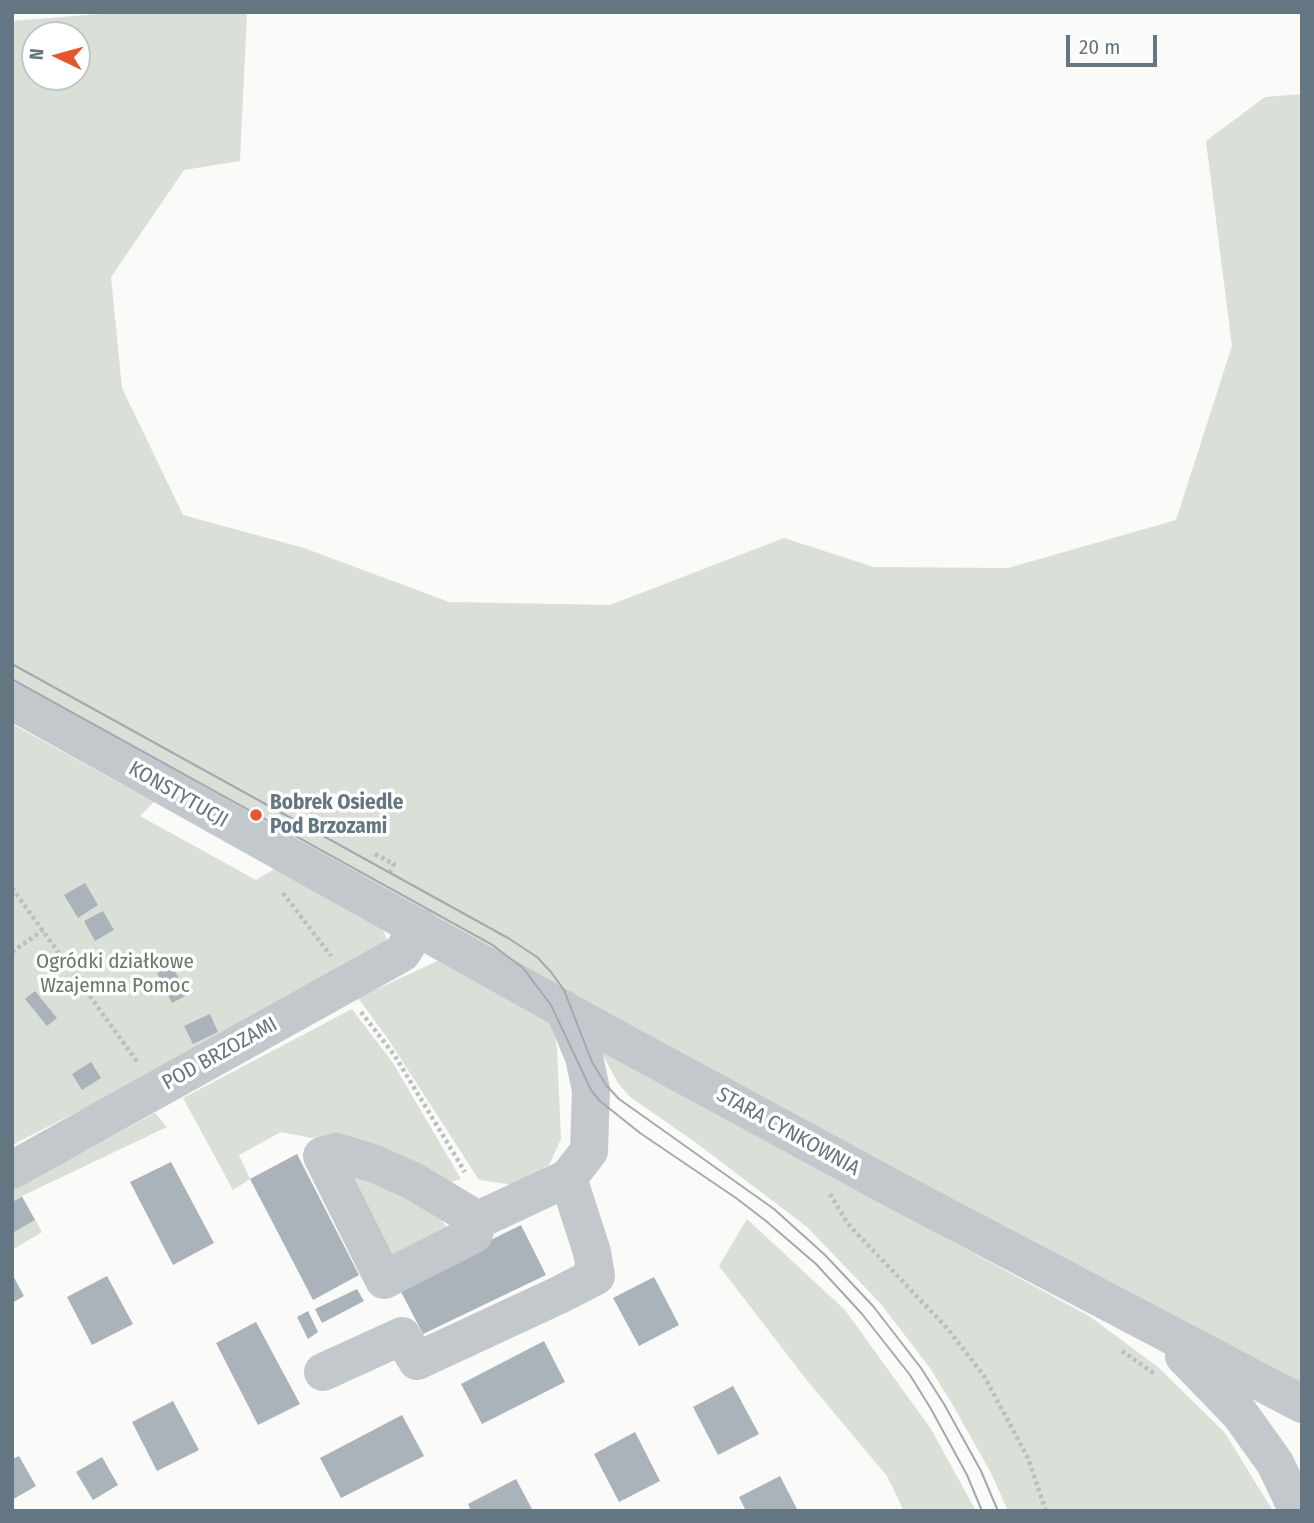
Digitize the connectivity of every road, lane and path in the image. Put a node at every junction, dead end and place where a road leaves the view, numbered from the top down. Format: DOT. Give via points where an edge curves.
graph roads {
  1 [pos="12,701"];
  2 [pos="12,888"];
  3 [pos="418,927"];
  4 [pos="43,930"];
  5 [pos="12,952"];
  6 [pos="342,986"];
  7 [pos="564,1009"];
  8 [pos="155,1090"];
  9 [pos="12,1170"];
  10 [pos="568,1178"];
  11 [pos="828,1190"];
  12 [pos="482,1218"];
  13 [pos="1160,1332"];
  14 [pos="323,1373"];
  15 [pos="1302,1404"];
  16 [pos="1046,1511"];
  17 [pos="1298,1511"];
  1 -- 3 [label="street, KONSTYTUCJI"];
  2 -- 4 [label="path"];
  3 -- 6 [label="street, POD BRZOZAMI" via="401,953"];
  3 -- 7 [label="street, STARA CYNKOWNIA"];
  4 -- 5 [label="path"];
  4 -- 8 [label="path"];
  6 -- 8 [label="street, POD BRZOZAMI"];
  6 -- 12 [label="path" via="394,1056 468,1176"];
  7 -- 10 [label="street" via="584,1057 591,1090 589,1151"];
  7 -- 13 [label="street, STARA CYNKOWNIA"];
  8 -- 9 [label="street, POD BRZOZAMI"];
  10 -- 12 [label="street"];
  10 -- 14 [label="street" via="596,1276 417,1361 402,1336"];
  11 -- 16 [label="path" via="848,1224 947,1328 984,1376 1028,1458"];
  13 -- 15 [label="street, STARA CYNKOWNIA"];
  13 -- 17 [label="street, STARA CYNKOWNIA" via="1240,1414 1275,1463"];
}
